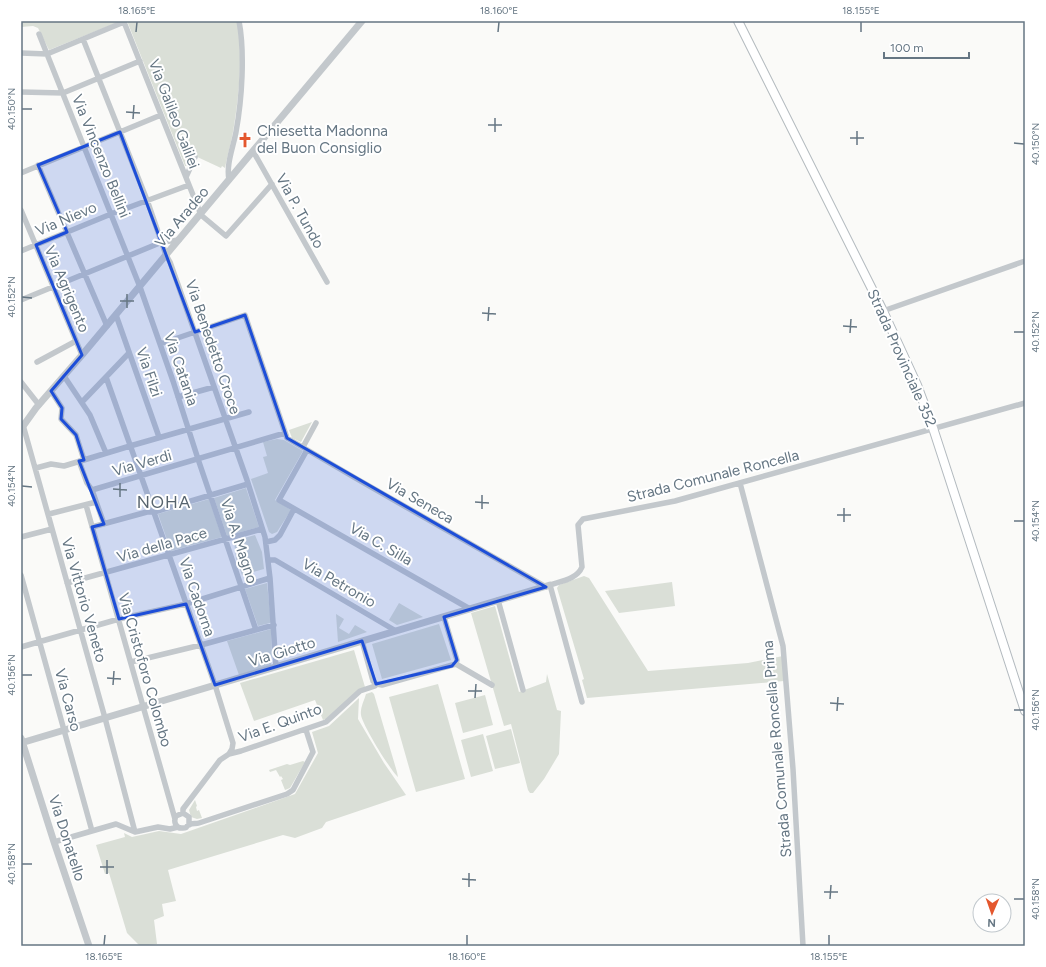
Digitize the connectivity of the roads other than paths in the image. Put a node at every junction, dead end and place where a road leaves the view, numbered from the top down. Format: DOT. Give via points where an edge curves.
graph roads {
  1 [pos="239,21"];
  2 [pos="362,21"];
  3 [pos="738,21"];
  4 [pos="124,22"];
  5 [pos="39,34"];
  6 [pos="83,39"];
  7 [pos="21,53"];
  8 [pos="47,54"];
  9 [pos="140,61"];
  10 [pos="98,78"];
  11 [pos="21,92"];
  12 [pos="63,93"];
  13 [pos="161,115"];
  14 [pos="120,132"];
  15 [pos="84,146"];
  16 [pos="253,151"];
  17 [pos="195,158"];
  18 [pos="38,165"];
  19 [pos="21,173"];
  20 [pos="186,177"];
  21 [pos="229,180"];
  22 [pos="272,184"];
  23 [pos="189,185"];
  24 [pos="147,200"];
  25 [pos="22,213"];
  26 [pos="111,214"];
  27 [pos="201,214"];
  28 [pos="67,232"];
  29 [pos="179,240"];
  30 [pos="162,242"];
  31 [pos="36,245"];
  32 [pos="21,251"];
  33 [pos="166,255"];
  34 [pos="128,256"];
  35 [pos="1025,261"];
  36 [pos="84,274"];
  37 [pos="327,282"];
  38 [pos="53,287"];
  39 [pos="140,287"];
  40 [pos="21,300"];
  41 [pos="883,311"];
  42 [pos="116,315"];
  43 [pos="107,326"];
  44 [pos="195,332"];
  45 [pos="76,341"];
  46 [pos="160,344"];
  47 [pos="129,353"];
  48 [pos="82,355"];
  49 [pos="37,362"];
  50 [pos="64,376"];
  51 [pos="106,376"];
  52 [pos="22,385"];
  53 [pos="214,387"];
  54 [pos="51,391"];
  55 [pos="178,397"];
  56 [pos="82,402"];
  57 [pos="1025,403"];
  58 [pos="39,405"];
  59 [pos="249,412"];
  60 [pos="225,419"];
  61 [pos="316,423"];
  62 [pos="22,427"];
  63 [pos="933,428"];
  64 [pos="188,429"];
  65 [pos="286,433"];
  66 [pos="159,437"];
  67 [pos="130,446"];
  68 [pos="235,448"];
  69 [pos="305,448"];
  70 [pos="106,453"];
  71 [pos="198,459"];
  72 [pos="82,460"];
  73 [pos="36,468"];
  74 [pos="141,475"];
  75 [pos="740,483"];
  76 [pos="248,484"];
  77 [pos="92,490"];
  78 [pos="211,495"];
  79 [pos="96,502"];
  80 [pos="86,505"];
  81 [pos="294,509"];
  82 [pos="154,512"];
  83 [pos="49,514"];
  84 [pos="104,524"];
  85 [pos="92,527"];
  86 [pos="52,529"];
  87 [pos="262,529"];
  88 [pos="21,537"];
  89 [pos="226,540"];
  90 [pos="266,542"];
  91 [pos="169,555"];
  92 [pos="268,560"];
  93 [pos="106,573"];
  94 [pos="21,575"];
  95 [pos="270,578"];
  96 [pos="67,583"];
  97 [pos="548,586"];
  98 [pos="242,587"];
  99 [pos="498,600"];
  100 [pos="186,604"];
  101 [pos="470,609"];
  102 [pos="444,617"];
  103 [pos="119,619"];
  104 [pos="274,625"];
  105 [pos="256,630"];
  106 [pos="80,631"];
  107 [pos="396,631"];
  108 [pos="40,641"];
  109 [pos="362,641"];
  110 [pos="201,645"];
  111 [pos="21,647"];
  112 [pos="131,662"];
  113 [pos="456,664"];
  114 [pos="276,667"];
  115 [pos="376,684"];
  116 [pos="215,685"];
  117 [pos="492,685"];
  118 [pos="524,690"];
  119 [pos="582,702"];
  120 [pos="143,707"];
  121 [pos="1025,711"];
  122 [pos="105,718"];
  123 [pos="64,730"];
  124 [pos="306,730"];
  125 [pos="21,741"];
  126 [pos="229,754"];
  127 [pos="183,813"];
  128 [pos="175,819"];
  129 [pos="189,825"];
  130 [pos="178,827"];
  131 [pos="92,831"];
  132 [pos="135,832"];
  133 [pos="54,842"];
  134 [pos="89,946"];
  135 [pos="803,946"];
  1 -- 21 [label="street" via="242,69 236,130 227,171"];
  2 -- 16 [label="street, Via Aradeo"];
  3 -- 41 [label="main road, Strada Provinciale 352"];
  4 -- 6 [label="street"];
  4 -- 9 [label="street, Via Galileo Galilei"];
  5 -- 8 [label="street, Via Vincenzo Bellini"];
  6 -- 8 [label="street"];
  6 -- 10 [label="street, Via Benedetto Croce"];
  7 -- 8 [label="street"];
  8 -- 12 [label="street, Via Vincenzo Bellini"];
  9 -- 10 [label="street"];
  9 -- 13 [label="street, Via Galileo Galilei"];
  10 -- 12 [label="street"];
  10 -- 14 [label="street, Via Benedetto Croce"];
  11 -- 12 [label="street"];
  12 -- 15 [label="street, Via Vincenzo Bellini"];
  13 -- 14 [label="street"];
  13 -- 20 [label="street, Via Galileo Galilei"];
  14 -- 15 [label="street"];
  14 -- 24 [label="street, Via Benedetto Croce"];
  15 -- 18 [label="street"];
  15 -- 26 [label="street, Via Vincenzo Bellini"];
  16 -- 21 [label="street, Via Aradeo"];
  16 -- 22 [label="street, Via P. Tundo"];
  17 -- 20 [label="street"];
  18 -- 19 [label="street"];
  18 -- 28 [label="street"];
  20 -- 23 [label="street, Via Galileo Galilei"];
  21 -- 27 [label="street, Via Aradeo"];
  22 -- 27 [label="street" via="226,236"];
  22 -- 37 [label="street, Via P. Tundo"];
  23 -- 24 [label="street, Via Nievo"];
  23 -- 27 [label="street, Via Galileo Galilei"];
  24 -- 26 [label="street, Via Nievo"];
  24 -- 30 [label="street, Via Benedetto Croce"];
  25 -- 31 [label="street, Via Agrigento"];
  26 -- 28 [label="street, Via Nievo"];
  26 -- 34 [label="street, Via Vincenzo Bellini"];
  27 -- 29 [label="street, Via Aradeo"];
  28 -- 31 [label="street, Via Nievo"];
  28 -- 36 [label="street"];
  29 -- 30 [label="street"];
  29 -- 33 [label="street, Via Aradeo"];
  30 -- 33 [label="street, Via Benedetto Croce"];
  30 -- 34 [label="street"];
  31 -- 32 [label="street, Via Nievo"];
  31 -- 38 [label="street, Via Agrigento"];
  33 -- 39 [label="street, Via Aradeo"];
  33 -- 44 [label="street, Via Benedetto Croce"];
  34 -- 36 [label="street"];
  34 -- 39 [label="street, Via Vincenzo Bellini"];
  35 -- 41 [label="street"];
  36 -- 38 [label="street"];
  36 -- 43 [label="street"];
  38 -- 40 [label="street"];
  38 -- 45 [label="street, Via Agrigento"];
  39 -- 42 [label="street, Via Aradeo"];
  39 -- 46 [label="street, Via Catania"];
  41 -- 63 [label="main road, Strada Provinciale 352" via="917,385"];
  42 -- 43 [label="street, Via Aradeo"];
  42 -- 47 [label="street, Via Filzi"];
  43 -- 48 [label="street, Via Aradeo"];
  44 -- 46 [label="street"];
  44 -- 53 [label="street, Via Benedetto Croce"];
  44 -- 65 [label="street" via="245,315"];
  45 -- 48 [label="street, Via Agrigento"];
  45 -- 49 [label="street"];
  46 -- 55 [label="street, Via Catania"];
  47 -- 51 [label="street"];
  47 -- 66 [label="street, Via Filzi"];
  48 -- 50 [label="street, Via Aradeo"];
  50 -- 54 [label="street, Via Aradeo"];
  50 -- 56 [label="street"];
  51 -- 56 [label="street"];
  51 -- 67 [label="street, Via Cadorna"];
  52 -- 58 [label="street"];
  53 -- 55 [label="street"];
  53 -- 60 [label="street, Via Benedetto Croce"];
  54 -- 58 [label="street, Via Aradeo"];
  54 -- 72 [label="street" via="62,408 61,419 76,434"];
  55 -- 64 [label="street, Via Catania"];
  56 -- 70 [label="street"];
  57 -- 63 [label="street, Strada Comunale Roncella"];
  58 -- 62 [label="street, Via Aradeo"];
  59 -- 60 [label="street"];
  60 -- 64 [label="street"];
  60 -- 68 [label="street, Via Benedetto Croce"];
  61 -- 69 [label="street"];
  62 -- 73 [label="street, Via Vittorio Veneto"];
  63 -- 75 [label="street, Strada Comunale Roncella"];
  63 -- 121 [label="main road, Strada Provinciale 352"];
  64 -- 66 [label="street"];
  64 -- 71 [label="street, Via Catania"];
  65 -- 68 [label="street, Via Verdi"];
  65 -- 69 [label="street, Via Seneca" via="287,438"];
  66 -- 67 [label="street"];
  67 -- 70 [label="street"];
  67 -- 74 [label="street, Via Cadorna"];
  68 -- 71 [label="street, Via Verdi"];
  68 -- 76 [label="street, Via Benedetto Croce"];
  69 -- 81 [label="street, Via C. Silla" via="279,500"];
  69 -- 97 [label="street, Via Seneca"];
  70 -- 72 [label="street"];
  71 -- 74 [label="street, Via Verdi"];
  71 -- 78 [label="street, Via A. Magno"];
  72 -- 73 [label="street" via="64,466 52,464"];
  72 -- 77 [label="street" via="87,483"];
  73 -- 83 [label="street, Via Vittorio Veneto"];
  74 -- 77 [label="street, Via Verdi"];
  74 -- 82 [label="street, Via Cadorna"];
  75 -- 97 [label="street, Strada Comunale Roncella" via="675,501 583,519 578,525 582,566 580,572 574,577"];
  75 -- 135 [label="street, Strada Comunale Roncella Prima" via="783,646"];
  76 -- 78 [label="street"];
  76 -- 87 [label="street, Via Benedetto Croce"];
  77 -- 79 [label="street"];
  78 -- 82 [label="street"];
  78 -- 89 [label="street, Via A. Magno"];
  79 -- 80 [label="street"];
  79 -- 84 [label="street"];
  80 -- 83 [label="street"];
  80 -- 85 [label="street, Via Cristoforo Colombo"];
  81 -- 90 [label="street" via="280,535 275,540"];
  81 -- 101 [label="street, Via C. Silla"];
  82 -- 84 [label="street"];
  82 -- 91 [label="street, Via Cadorna"];
  83 -- 86 [label="street, Via Vittorio Veneto"];
  84 -- 85 [label="street"];
  85 -- 93 [label="street, Via Cristoforo Colombo"];
  86 -- 88 [label="street"];
  86 -- 96 [label="street, Via Vittorio Veneto"];
  87 -- 89 [label="street, Via della Pace"];
  87 -- 90 [label="street, Via Benedetto Croce"];
  89 -- 91 [label="street, Via della Pace"];
  89 -- 98 [label="street, Via A. Magno"];
  90 -- 92 [label="street, Via Benedetto Croce"];
  91 -- 93 [label="street, Via della Pace"];
  91 -- 100 [label="street, Via Cadorna"];
  92 -- 95 [label="street, Via Benedetto Croce"];
  92 -- 107 [label="street, Via Petronio" via="275,560"];
  93 -- 96 [label="street, Via della Pace"];
  93 -- 103 [label="street, Via Cristoforo Colombo"];
  94 -- 108 [label="street, Via Carso"];
  95 -- 98 [label="street"];
  95 -- 104 [label="street, Via Benedetto Croce"];
  96 -- 106 [label="street, Via Vittorio Veneto"];
  97 -- 99 [label="street, Via Giotto"];
  97 -- 119 [label="street"];
  98 -- 100 [label="street"];
  98 -- 105 [label="street, Via A. Magno"];
  99 -- 101 [label="street, Via Giotto"];
  99 -- 118 [label="street"];
  100 -- 103 [label="street"];
  100 -- 110 [label="street, Via Cadorna"];
  101 -- 102 [label="street, Via Giotto"];
  102 -- 107 [label="street, Via Giotto"];
  102 -- 113 [label="street"];
  103 -- 106 [label="street"];
  103 -- 112 [label="street, Via Cristoforo Colombo"];
  104 -- 105 [label="street"];
  104 -- 114 [label="street, Via Benedetto Croce"];
  105 -- 110 [label="street"];
  106 -- 108 [label="street"];
  106 -- 122 [label="street, Via Vittorio Veneto"];
  107 -- 109 [label="street, Via Giotto"];
  108 -- 111 [label="street"];
  108 -- 123 [label="street, Via Carso"];
  109 -- 114 [label="street, Via Giotto"];
  109 -- 115 [label="street"];
  110 -- 112 [label="street"];
  110 -- 116 [label="street, Via Cadorna"];
  112 -- 120 [label="street, Via Cristoforo Colombo"];
  113 -- 115 [label="street, Via E. Quinto" via="382,685"];
  113 -- 117 [label="street"];
  114 -- 116 [label="street, Via Giotto"];
  115 -- 124 [label="street, Via E. Quinto" via="360,691 326,722"];
  116 -- 120 [label="street, Via Giotto"];
  116 -- 126 [label="street, Via Cadorna" via="233,742"];
  120 -- 122 [label="street, Via Giotto"];
  120 -- 128 [label="street, Via Cristoforo Colombo"];
  122 -- 123 [label="street, Via Giotto"];
  122 -- 132 [label="street, Via Vittorio Veneto"];
  123 -- 125 [label="street, Via Giotto"];
  123 -- 131 [label="street, Via Carso"];
  124 -- 126 [label="street, Via E. Quinto"];
  124 -- 129 [label="street" via="313,752 293,790"];
  125 -- 133 [label="street, Via Donatello"];
  126 -- 127 [label="street" via="220,760 183,809"];
  127 -- 128 [label="street"];
  127 -- 129 [label="street" via="189,817"];
  128 -- 130 [label="street"];
  129 -- 130 [label="street" via="182,829"];
  130 -- 132 [label="street" via="158,827"];
  131 -- 132 [label="street" via="116,824"];
  131 -- 133 [label="street"];
  133 -- 134 [label="street, Via Donatello"];
}
